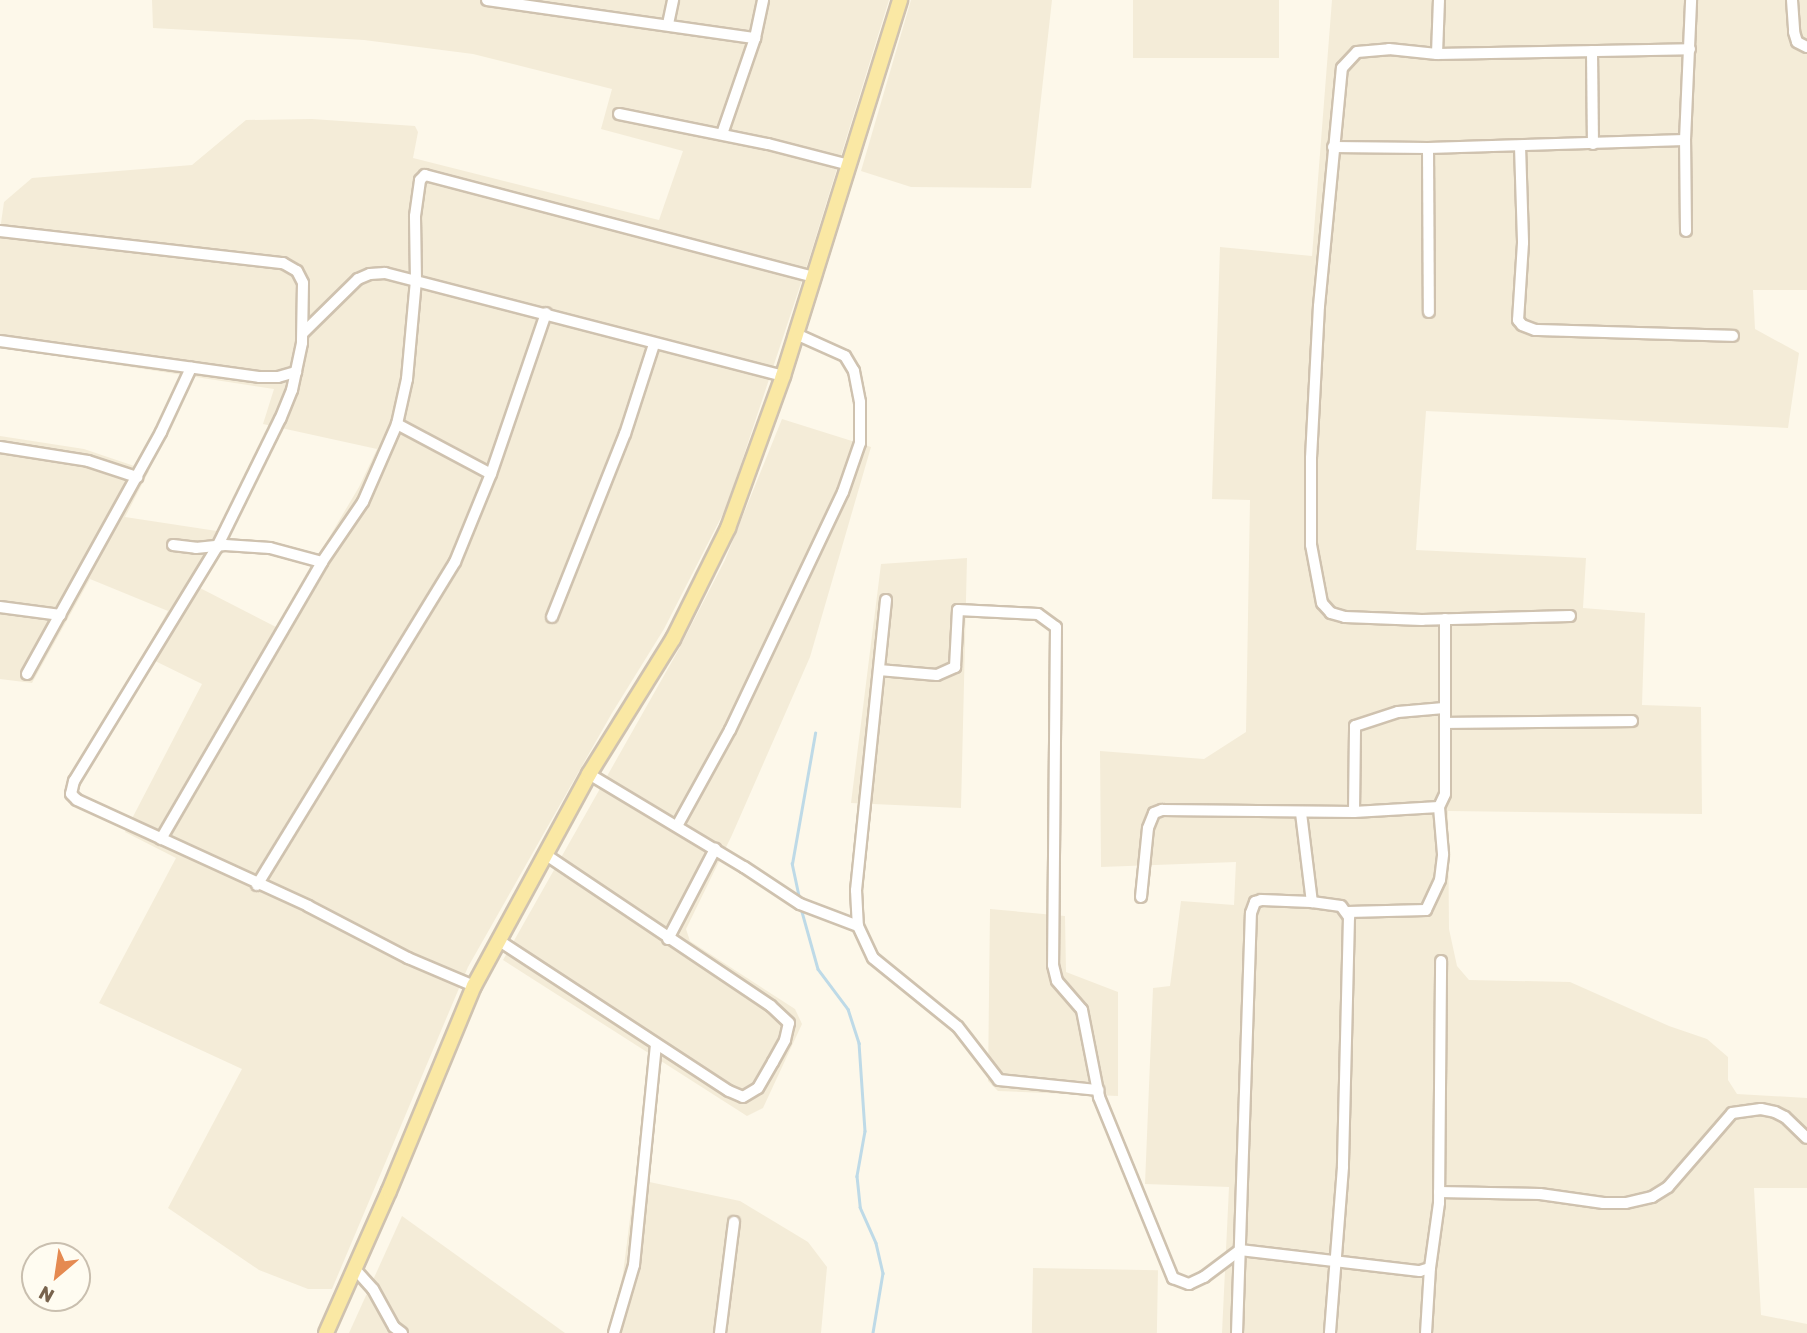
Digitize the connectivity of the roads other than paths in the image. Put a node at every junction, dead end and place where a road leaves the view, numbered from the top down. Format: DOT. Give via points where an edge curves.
graph roads {
  1 [pos="487,0"];
  2 [pos="673,0"];
  3 [pos="763,0"];
  4 [pos="900,0"];
  5 [pos="1439,0"];
  6 [pos="1691,0"];
  7 [pos="1792,0"];
  8 [pos="668,24"];
  9 [pos="755,38"];
  10 [pos="1807,47"];
  11 [pos="1690,49"];
  12 [pos="1592,51"];
  13 [pos="1437,54"];
  14 [pos="619,114"];
  15 [pos="722,134"];
  16 [pos="1685,140"];
  17 [pos="1593,144"];
  18 [pos="1520,146"];
  19 [pos="1333,147"];
  20 [pos="1428,148"];
  21 [pos="849,165"];
  22 [pos="0,231"];
  23 [pos="1686,231"];
  24 [pos="814,277"];
  25 [pos="416,281"];
  26 [pos="1429,312"];
  27 [pos="546,313"];
  28 [pos="303,333"];
  29 [pos="796,334"];
  30 [pos="1733,336"];
  31 [pos="0,341"];
  32 [pos="653,344"];
  33 [pos="191,368"];
  34 [pos="296,372"];
  35 [pos="783,376"];
  36 [pos="397,424"];
  37 [pos="0,447"];
  38 [pos="491,474"];
  39 [pos="136,477"];
  40 [pos="173,545"];
  41 [pos="216,547"];
  42 [pos="322,562"];
  43 [pos="886,600"];
  44 [pos="0,607"];
  45 [pos="60,615"];
  46 [pos="1570,616"];
  47 [pos="552,617"];
  48 [pos="1445,619"];
  49 [pos="879,670"];
  50 [pos="27,674"];
  51 [pos="1444,708"];
  52 [pos="1632,721"];
  53 [pos="1446,723"];
  54 [pos="589,774"];
  55 [pos="1439,807"];
  56 [pos="1354,812"];
  57 [pos="1301,813"];
  58 [pos="677,826"];
  59 [pos="161,839"];
  60 [pos="715,849"];
  61 [pos="545,854"];
  62 [pos="257,885"];
  63 [pos="1142,897"];
  64 [pos="1312,902"];
  65 [pos="1348,912"];
  66 [pos="858,926"];
  67 [pos="668,939"];
  68 [pos="498,940"];
  69 [pos="1441,961"];
  70 [pos="474,986"];
  71 [pos="656,1045"];
  72 [pos="1098,1090"];
  73 [pos="1807,1138"];
  74 [pos="1440,1192"];
  75 [pos="734,1222"];
  76 [pos="1240,1250"];
  77 [pos="1336,1261"];
  78 [pos="354,1268"];
  79 [pos="1430,1268"];
  80 [pos="395,1331"];
  81 [pos="326,1333"];
  82 [pos="614,1333"];
  83 [pos="720,1333"];
  84 [pos="1237,1333"];
  85 [pos="1330,1333"];
  86 [pos="1426,1333"];
  1 -- 8 [label="street"];
  2 -- 8 [label="street"];
  3 -- 9 [label="street"];
  4 -- 21 [label="main road"];
  5 -- 13 [label="street"];
  6 -- 11 [label="street"];
  7 -- 10 [label="street" via="1797,42"];
  8 -- 9 [label="street"];
  9 -- 15 [label="street"];
  11 -- 12 [label="street"];
  11 -- 16 [label="street"];
  12 -- 13 [label="street"];
  12 -- 17 [label="street"];
  13 -- 19 [label="street" via="1389,49 1357,52 1349,58 1342,68"];
  14 -- 15 [label="street"];
  15 -- 21 [label="street"];
  16 -- 17 [label="street"];
  16 -- 23 [label="street"];
  17 -- 18 [label="street"];
  18 -- 20 [label="street"];
  18 -- 30 [label="street" via="1523,243 1518,320 1522,326"];
  19 -- 20 [label="street"];
  19 -- 48 [label="street" via="1311,458 1311,545 1322,603 1331,613 1345,617"];
  20 -- 26 [label="street"];
  21 -- 24 [label="main road"];
  22 -- 28 [label="street" via="283,263 297,271 303,283"];
  24 -- 25 [label="street" via="425,174 415,216"];
  24 -- 29 [label="main road"];
  25 -- 27 [label="street"];
  25 -- 28 [label="street" via="385,273 358,279"];
  25 -- 36 [label="street" via="407,379"];
  27 -- 32 [label="street"];
  27 -- 38 [label="street"];
  28 -- 34 [label="street"];
  29 -- 35 [label="main road"];
  29 -- 58 [label="street" via="845,356 855,371 860,443 843,492 748,692"];
  31 -- 33 [label="street"];
  32 -- 35 [label="street"];
  32 -- 47 [label="street" via="625,434"];
  33 -- 34 [label="street" via="259,377"];
  33 -- 39 [label="street"];
  34 -- 41 [label="street" via="280,419"];
  35 -- 54 [label="main road" via="747,483 700,589"];
  36 -- 38 [label="street"];
  36 -- 42 [label="street" via="363,502"];
  37 -- 39 [label="street" via="88,461"];
  38 -- 62 [label="street" via="455,562"];
  39 -- 45 [label="street"];
  40 -- 41 [label="street"];
  41 -- 42 [label="street" via="270,548"];
  41 -- 59 [label="street" via="74,781 71,794"];
  42 -- 59 [label="street"];
  43 -- 49 [label="street"];
  44 -- 45 [label="street"];
  45 -- 50 [label="street"];
  46 -- 48 [label="street"];
  48 -- 51 [label="street"];
  49 -- 66 [label="street" via="856,890"];
  49 -- 72 [label="street" via="937,675 955,667 958,610 1038,614 1056,627 1053,965 1057,981 1082,1010"];
  51 -- 53 [label="street"];
  51 -- 56 [label="street" via="1398,712 1355,726"];
  52 -- 53 [label="street"];
  53 -- 55 [label="street" via="1445,794"];
  54 -- 58 [label="street"];
  54 -- 61 [label="main road"];
  55 -- 56 [label="street"];
  55 -- 65 [label="street" via="1440,880 1426,910"];
  56 -- 57 [label="street"];
  57 -- 63 [label="street" via="1154,813 1148,828"];
  57 -- 64 [label="street"];
  58 -- 60 [label="street"];
  59 -- 62 [label="street"];
  60 -- 66 [label="street" via="800,904"];
  60 -- 67 [label="street"];
  61 -- 67 [label="street"];
  61 -- 68 [label="main road"];
  62 -- 70 [label="street"];
  64 -- 65 [label="street" via="1341,906"];
  64 -- 76 [label="street" via="1261,900 1255,902 1251,913"];
  65 -- 77 [label="street" via="1349,1002"];
  66 -- 72 [label="street" via="873,958 958,1027 999,1080"];
  67 -- 71 [label="street" via="771,1006 789,1023 785,1040 758,1088 743,1097"];
  68 -- 70 [label="main road"];
  68 -- 71 [label="street"];
  69 -- 74 [label="street"];
  70 -- 78 [label="main road"];
  71 -- 82 [label="street" via="634,1265"];
  72 -- 76 [label="street" via="1173,1278 1189,1284"];
  73 -- 74 [label="street" via="1774,1112 1732,1113 1668,1187 1652,1197 1626,1203 1539,1194"];
  74 -- 79 [label="street"];
  75 -- 83 [label="street"];
  76 -- 77 [label="street"];
  76 -- 84 [label="street"];
  77 -- 79 [label="street" via="1420,1271"];
  77 -- 85 [label="street"];
  78 -- 80 [label="street" via="373,1289"];
  78 -- 81 [label="main road"];
  79 -- 86 [label="street"];
}
